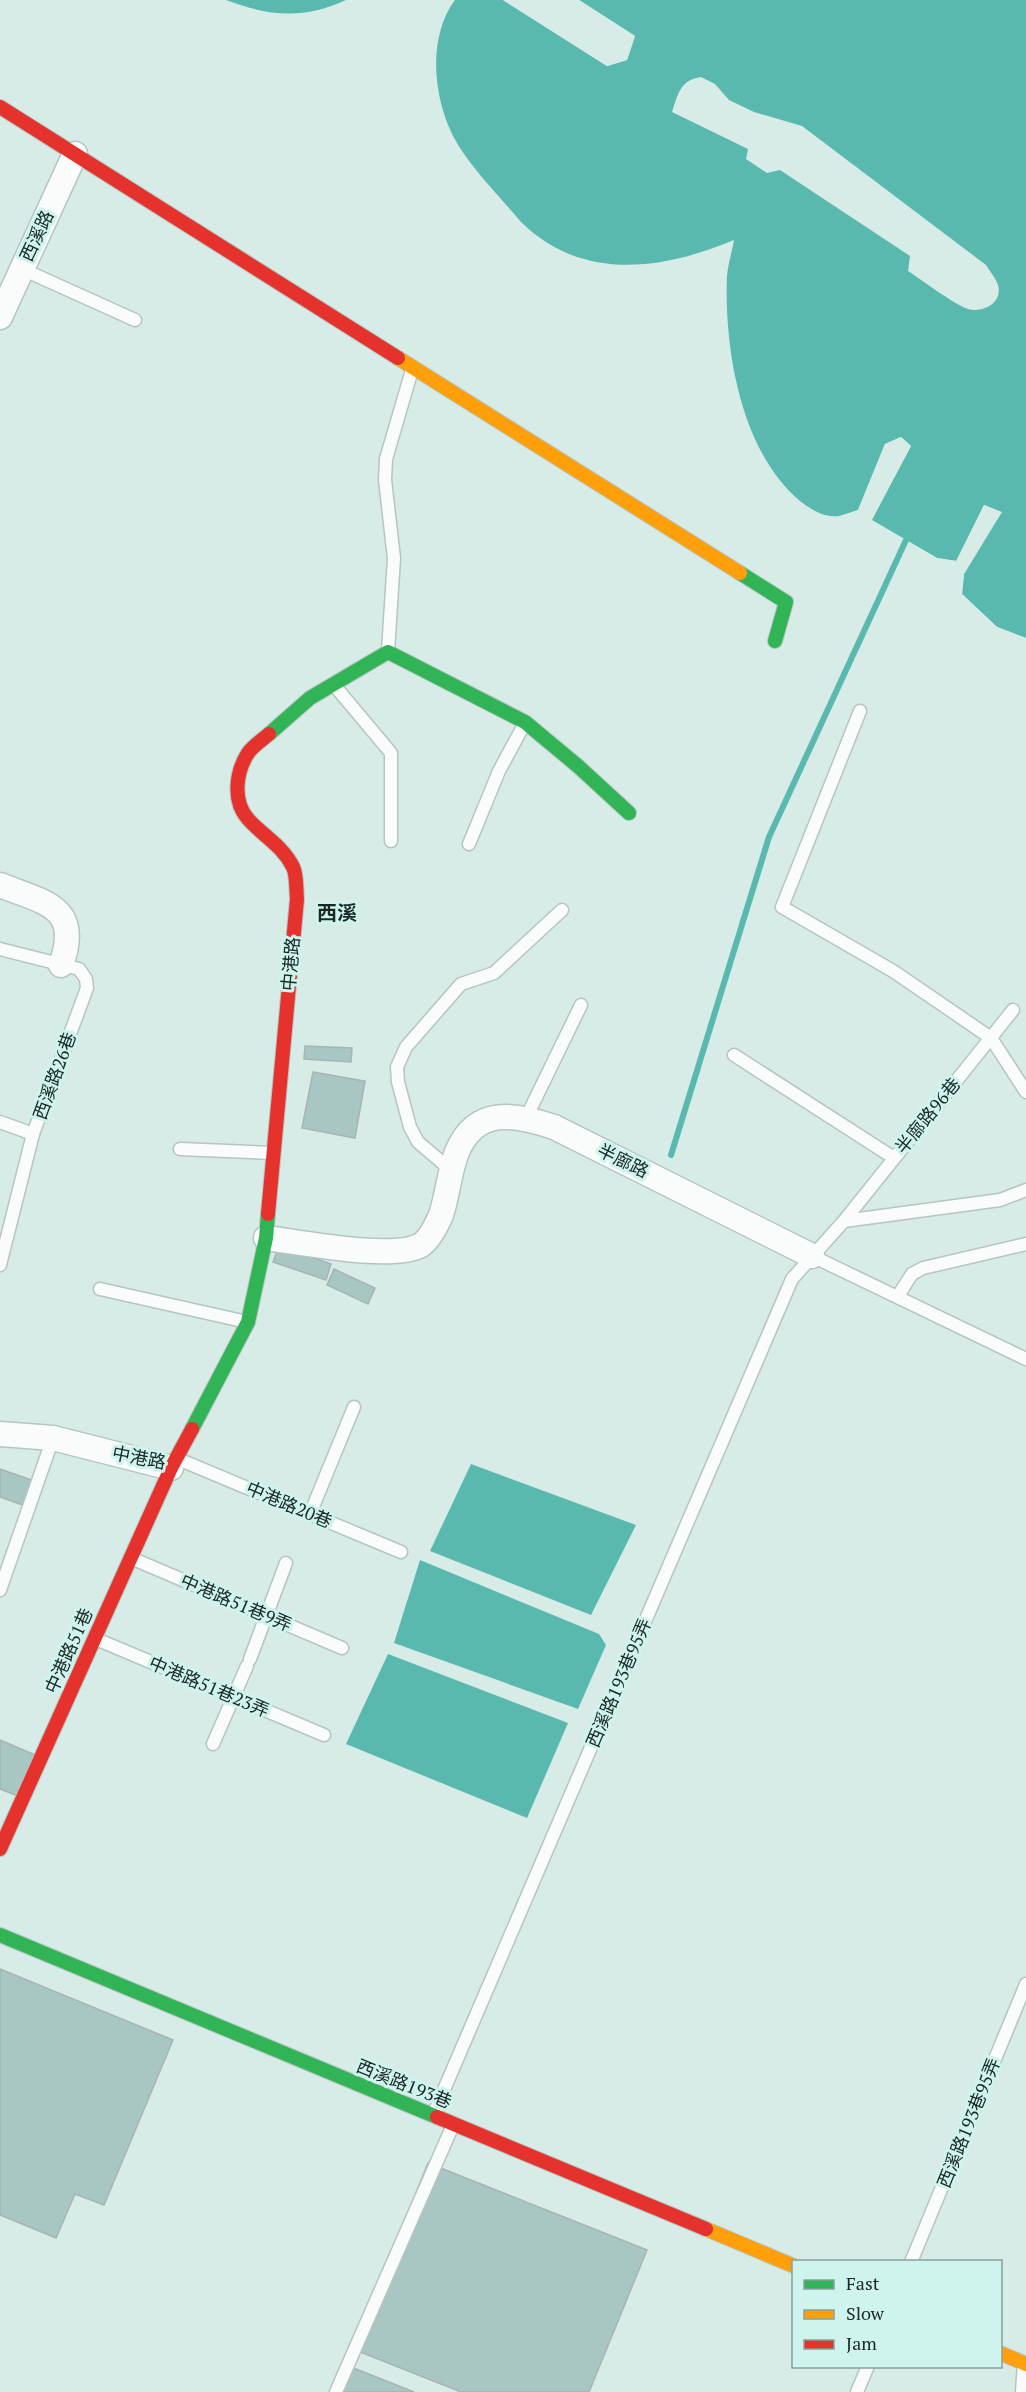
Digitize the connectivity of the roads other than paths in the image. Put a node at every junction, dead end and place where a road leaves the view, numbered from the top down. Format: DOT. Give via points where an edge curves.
graph roads {
  1 [pos="0,107"];
  2 [pos="75,154"];
  3 [pos="22,269"];
  4 [pos="5,292"];
  5 [pos="0,317"];
  6 [pos="135,320"];
  7 [pos="412,367"];
  8 [pos="775,641"];
  9 [pos="388,652"];
  10 [pos="333,684"];
  11 [pos="860,711"];
  12 [pos="525,722"];
  13 [pos="629,813"];
  14 [pos="391,841"];
  15 [pos="469,844"];
  16 [pos="0,885"];
  17 [pos="562,910"];
  18 [pos="0,949"];
  19 [pos="62,965"];
  20 [pos="581,1005"];
  21 [pos="1013,1010"];
  22 [pos="991,1038"];
  23 [pos="734,1054"];
  24 [pos="1026,1092"];
  25 [pos="526,1118"];
  26 [pos="0,1122"];
  27 [pos="33,1134"];
  28 [pos="180,1149"];
  29 [pos="274,1153"];
  30 [pos="894,1158"];
  31 [pos="452,1171"];
  32 [pos="1026,1190"];
  33 [pos="844,1221"];
  34 [pos="266,1238"];
  35 [pos="1026,1244"];
  36 [pos="812,1256"];
  37 [pos="0,1265"];
  38 [pos="100,1289"];
  39 [pos="898,1296"];
  40 [pos="248,1322"];
  41 [pos="1026,1359"];
  42 [pos="354,1407"];
  43 [pos="0,1434"];
  44 [pos="53,1438"];
  45 [pos="174,1463"];
  46 [pos="310,1514"];
  47 [pos="401,1552"];
  48 [pos="131,1557"];
  49 [pos="286,1563"];
  50 [pos="0,1590"];
  51 [pos="266,1616"];
  52 [pos="94,1638"];
  53 [pos="342,1648"];
  54 [pos="234,1697"];
  55 [pos="324,1735"];
  56 [pos="213,1744"];
  57 [pos="0,1849"];
  58 [pos="0,1935"];
  59 [pos="1026,1984"];
  60 [pos="433,2115"];
  61 [pos="453,2124"];
  62 [pos="912,2260"];
  63 [pos="792,2265"];
  64 [pos="1002,2354"];
  65 [pos="1025,2363"];
  66 [pos="868,2368"];
  67 [pos="336,2392"];
  68 [pos="857,2392"];
  69 [pos="1022,2392"];
  1 -- 2 [label="street"];
  2 -- 3 [label="street, 西溪路"];
  2 -- 7 [label="street"];
  3 -- 4 [label="street, 西溪路"];
  3 -- 6 [label="lane"];
  4 -- 5 [label="street, 西溪路"];
  7 -- 8 [label="street" via="786,602"];
  7 -- 9 [label="lane" via="386,459 394,558"];
  9 -- 10 [label="street, 中港路"];
  9 -- 12 [label="street"];
  10 -- 14 [label="lane" via="391,753"];
  10 -- 29 [label="street, 中港路" via="310,698 249,751 239,771 237,788 246,818 281,849 294,868 297,898"];
  11 -- 22 [label="lane" via="782,907 893,971"];
  12 -- 13 [label="street"];
  12 -- 15 [label="lane" via="499,771"];
  16 -- 19 [label="street" via="55,908 66,921 68,946"];
  17 -- 31 [label="lane" via="494,973 461,984 406,1047 397,1066 410,1127 418,1142"];
  18 -- 19 [label="lane, 西溪路26巷"];
  19 -- 27 [label="lane, 西溪路26巷" via="79,969 87,988"];
  20 -- 25 [label="lane"];
  21 -- 22 [label="lane, 半廍路96巷"];
  22 -- 24 [label="lane"];
  22 -- 30 [label="lane, 半廍路96巷"];
  23 -- 30 [label="lane"];
  25 -- 31 [label="street, 半廍路" via="478,1123 466,1135"];
  25 -- 36 [label="street, 半廍路" via="564,1132"];
  26 -- 27 [label="lane"];
  27 -- 37 [label="lane, 西溪路26巷"];
  28 -- 29 [label="lane"];
  29 -- 34 [label="street, 中港路"];
  30 -- 33 [label="lane, 半廍路96巷"];
  31 -- 34 [label="street, 半廍路" via="437,1225 422,1244 404,1250 376,1251"];
  32 -- 33 [label="lane" via="1000,1200"];
  33 -- 36 [label="lane, 半廍路96巷"];
  34 -- 40 [label="street, 中港路"];
  35 -- 39 [label="lane" via="923,1268 912,1274"];
  36 -- 39 [label="lane, 半廍路"];
  36 -- 60 [label="lane, 西溪路193巷95弄" via="792,1278"];
  38 -- 40 [label="lane"];
  39 -- 41 [label="lane, 半廍路"];
  40 -- 45 [label="street, 中港路"];
  42 -- 46 [label="lane"];
  43 -- 44 [label="street, 中港路"];
  44 -- 45 [label="street, 中港路"];
  44 -- 50 [label="lane"];
  45 -- 46 [label="lane, 中港路20巷"];
  45 -- 48 [label="street, 中港路51巷"];
  46 -- 47 [label="lane, 中港路20巷"];
  48 -- 51 [label="lane, 中港路51巷9弄"];
  48 -- 52 [label="street, 中港路51巷"];
  49 -- 51 [label="lane"];
  51 -- 53 [label="lane, 中港路51巷9弄"];
  51 -- 54 [label="lane"];
  52 -- 54 [label="lane, 中港路51巷23弄"];
  52 -- 57 [label="street, 中港路51巷"];
  54 -- 55 [label="lane, 中港路51巷23弄"];
  54 -- 56 [label="lane"];
  58 -- 60 [label="street, 西溪路193巷"];
  59 -- 62 [label="lane, 西溪路193巷95弄"];
  60 -- 61 [label="street, 西溪路193巷"];
  61 -- 63 [label="street, 西溪路193巷"];
  61 -- 67 [label="lane"];
  64 -- 65 [label="street"];
  65 -- 69 [label="lane"];
  66 -- 68 [label="lane"];
}
